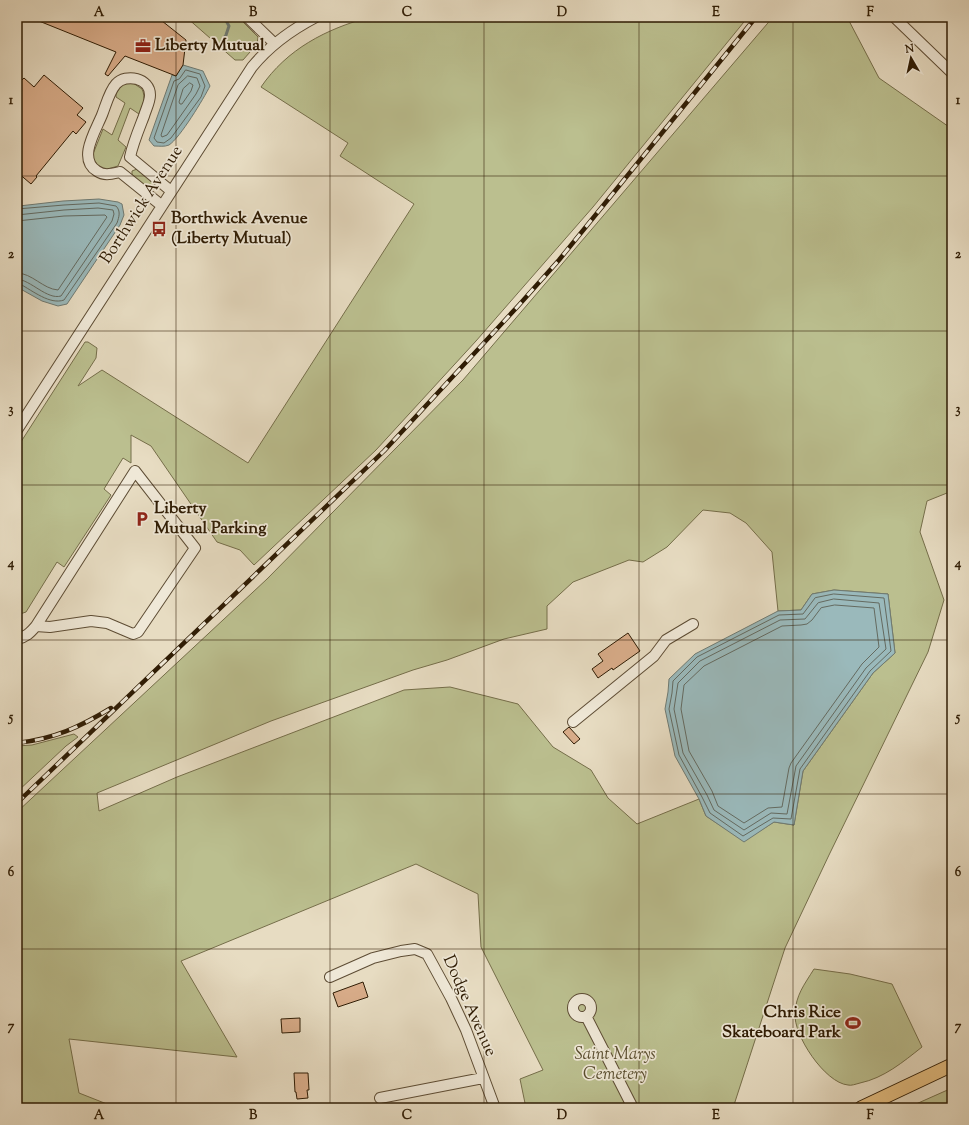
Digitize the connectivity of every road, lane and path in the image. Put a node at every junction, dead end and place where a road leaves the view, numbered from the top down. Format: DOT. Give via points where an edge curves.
graph roads {
  1 [pos="247,17"];
  2 [pos="316,17"];
  3 [pos="894,17"];
  4 [pos="274,43"];
  5 [pos="952,73"];
  6 [pos="130,157"];
  7 [pos="120,172"];
  8 [pos="170,191"];
  9 [pos="161,206"];
  10 [pos="17,430"];
  11 [pos="693,624"];
  12 [pos="36,626"];
  13 [pos="17,639"];
  14 [pos="573,722"];
  15 [pos="330,977"];
  16 [pos="586,1016"];
  17 [pos="952,1065"];
  18 [pos="483,1078"];
  19 [pos="380,1098"];
  20 [pos="495,1108"];
  21 [pos="633,1108"];
  22 [pos="860,1108"];
  1 -- 4 [label="street"];
  2 -- 4 [label="street, Borthwick Avenue"];
  3 -- 5 [label="street"];
  4 -- 8 [label="street, Borthwick Avenue" via="242,80"];
  6 -- 7 [label="street"];
  6 -- 7 [label="street" via="150,98 149,88 136,78 120,80 113,88 89,146 88,159 94,169 106,175"];
  6 -- 8 [label="street"];
  7 -- 9 [label="street"];
  8 -- 9 [label="street, Borthwick Avenue"];
  9 -- 10 [label="street, Borthwick Avenue"];
  11 -- 14 [label="street" via="666,640 654,656"];
  12 -- 12 [label="street" via="105,518 135,472 195,548 138,632 133,634 107,623 91,621 50,627"];
  12 -- 13 [label="street" via="31,633"];
  15 -- 18 [label="street, Dodge Avenue" via="373,958 401,950 416,949 427,954 466,1030"];
  16 -- 21 [label="street"];
  17 -- 22 [label="main road"];
  18 -- 19 [label="street, Dodge Avenue"];
  18 -- 20 [label="street, Dodge Avenue"];
}
